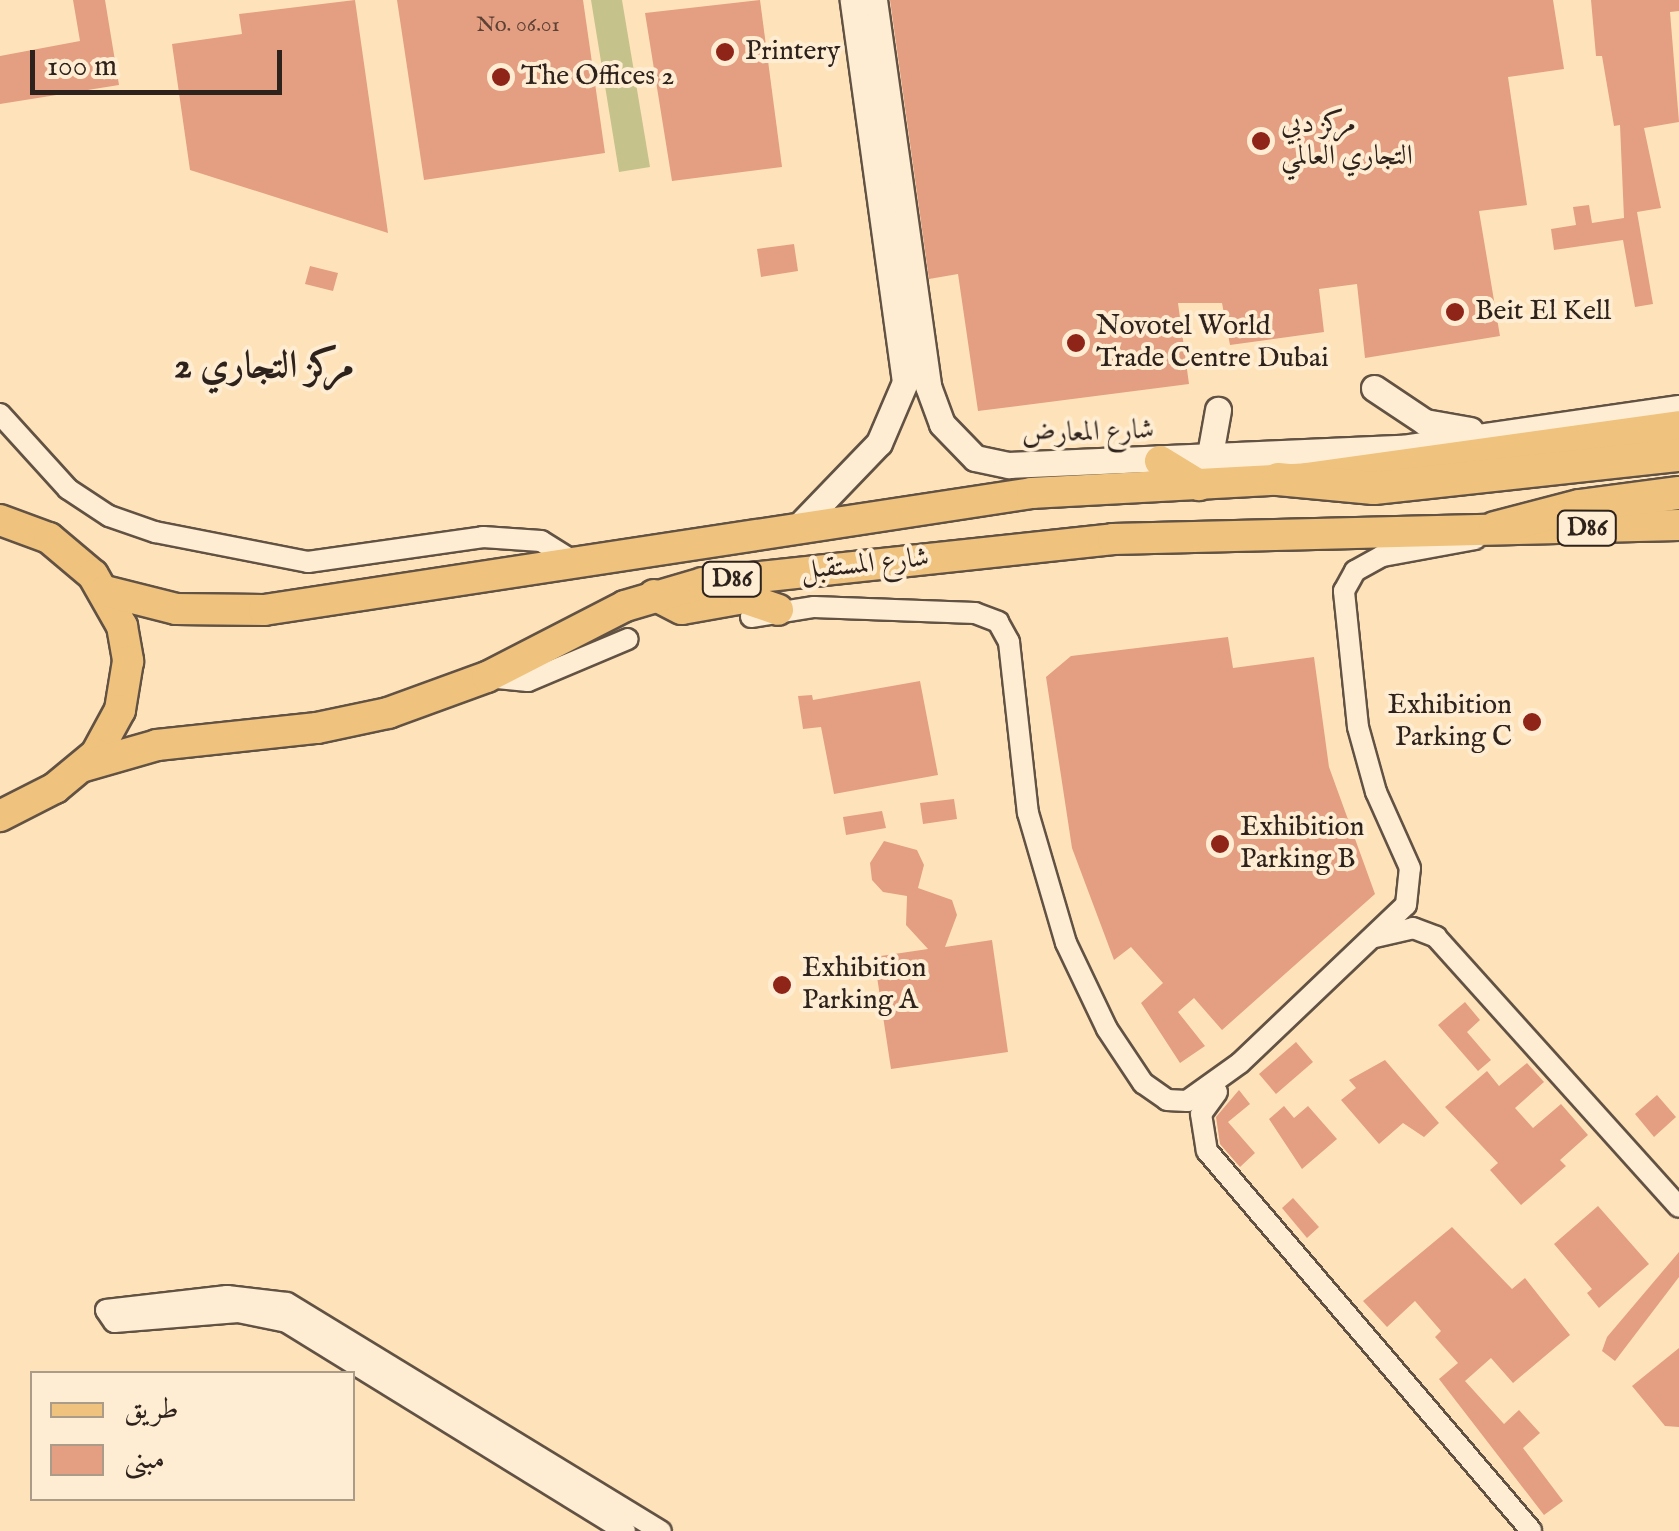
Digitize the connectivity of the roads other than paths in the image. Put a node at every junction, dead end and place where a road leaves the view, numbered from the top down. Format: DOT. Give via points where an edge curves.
graph roads {
  1 [pos="853,0"];
  2 [pos="874,0"];
  3 [pos="1374,388"];
  4 [pos="1679,408"];
  5 [pos="1218,410"];
  6 [pos="0,414"];
  7 [pos="1679,426"];
  8 [pos="1520,430"];
  9 [pos="1679,456"];
  10 [pos="1160,461"];
  11 [pos="1204,472"];
  12 [pos="1278,479"];
  13 [pos="1679,492"];
  14 [pos="949,506"];
  15 [pos="0,520"];
  16 [pos="1679,524"];
  17 [pos="789,528"];
  18 [pos="1495,528"];
  19 [pos="997,551"];
  20 [pos="570,559"];
  21 [pos="105,591"];
  22 [pos="654,595"];
  23 [pos="764,614"];
  24 [pos="628,639"];
  25 [pos="487,678"];
  26 [pos="84,766"];
  27 [pos="0,816"];
  28 [pos="1374,938"];
  29 [pos="1240,1063"];
  30 [pos="1679,1207"];
  31 [pos="625,1531"];
  32 [pos="661,1531"];
  33 [pos="1532,1531"];
  1 -- 17 [label="street" via="905,382 879,443"];
  2 -- 10 [label="street, شارع المعارض" via="928,386 942,424 965,452 997,465"];
  3 -- 8 [label="street" via="1400,410 1438,426"];
  4 -- 8 [label="street"];
  5 -- 11 [label="street"];
  6 -- 20 [label="street" via="68,489 109,516 156,532 308,562 477,537 541,541"];
  7 -- 12 [label="main road, شارع المستقبل" via="1457,461"];
  8 -- 11 [label="street"];
  9 -- 12 [label="highway" via="1374,488"];
  10 -- 11 [label="main road"];
  11 -- 12 [label="main road, شارع المستقبل"];
  11 -- 14 [label="main road, شارع المستقبل"];
  13 -- 18 [label="highway" via="1579,506"];
  14 -- 17 [label="main road, شارع المستقبل"];
  14 -- 19 [label="main road"];
  15 -- 21 [label="main road" via="65,548"];
  16 -- 18 [label="main road, شارع المستقبل / D86"];
  17 -- 20 [label="main road, شارع المستقبل / D86"];
  18 -- 19 [label="main road, شارع المستقبل / D86" via="1336,538 1113,539"];
  18 -- 28 [label="street" via="1457,545 1361,565 1344,591 1358,726 1412,878 1406,905"];
  19 -- 22 [label="main road, شارع المستقبل / D86" via="723,580"];
  20 -- 21 [label="main road, شارع المستقبل / D86" via="237,612 176,609"];
  21 -- 26 [label="main road" via="122,626 127,677 114,726"];
  22 -- 23 [label="main road" via="682,609 744,598"];
  22 -- 25 [label="main road, شارع المستقبل / D86"];
  23 -- 29 [label="street" via="975,612 998,622 1009,642 1035,846 1066,944 1107,1028 1143,1083 1167,1100 1196,1098"];
  24 -- 25 [label="street" via="528,680"];
  25 -- 26 [label="main road, شارع المستقبل / D86" via="352,721 186,740"];
  26 -- 27 [label="main road"];
  28 -- 29 [label="street"];
  28 -- 30 [label="street" via="1413,928 1436,937"];
  29 -- 33 [label="street" via="1205,1105 1200,1124 1208,1151"];
  31 -- 32 [label="street" via="287,1322 238,1312 114,1322 106,1310 228,1296 297,1307"];
}
